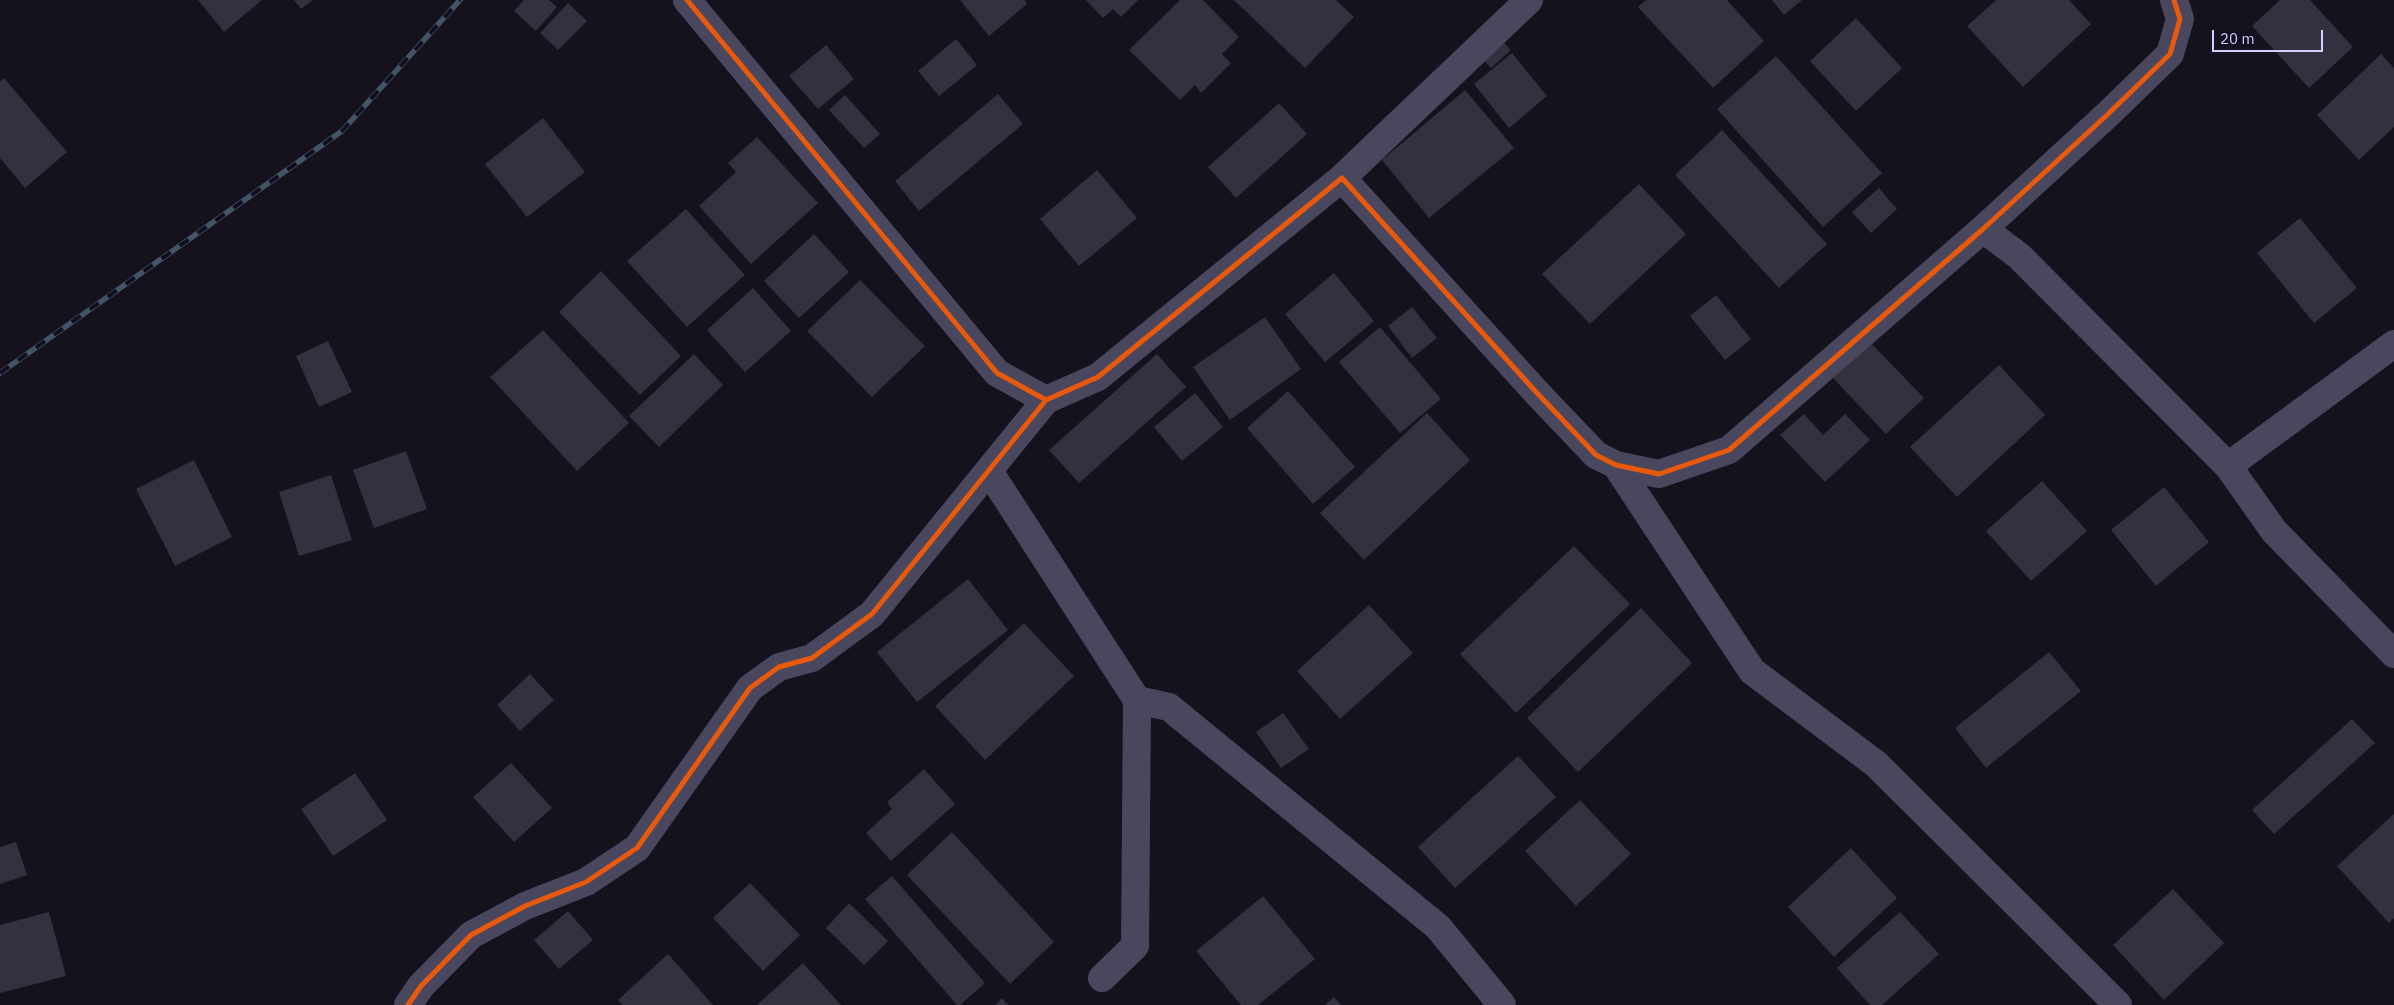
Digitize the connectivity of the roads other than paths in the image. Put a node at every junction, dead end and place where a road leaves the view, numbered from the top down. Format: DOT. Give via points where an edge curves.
graph roads {
  1 [pos="687,0"];
  2 [pos="1529,0"];
  3 [pos="2174,0"];
  4 [pos="1342,178"];
  5 [pos="1983,229"];
  6 [pos="2394,344"];
  7 [pos="1046,400"];
  8 [pos="1616,465"];
  9 [pos="2228,466"];
  10 [pos="989,471"];
  11 [pos="2394,654"];
  12 [pos="1137,700"];
  13 [pos="1102,978"];
  14 [pos="408,1005"];
  15 [pos="1502,1005"];
  16 [pos="2118,1005"];
  1 -- 7 [label="street" via="997,373"];
  2 -- 4 [label="street"];
  3 -- 5 [label="street" via="2180,20 2170,54"];
  4 -- 7 [label="street" via="1098,377"];
  4 -- 8 [label="street" via="1596,455"];
  5 -- 8 [label="street" via="1729,450 1659,474"];
  5 -- 9 [label="street" via="2019,256"];
  6 -- 9 [label="street"];
  7 -- 10 [label="street"];
  8 -- 16 [label="street" via="1752,671 1876,764"];
  9 -- 11 [label="street" via="2274,530"];
  10 -- 12 [label="street"];
  10 -- 14 [label="street" via="872,614 812,658 779,668 750,688 637,848 586,882 525,906 471,935 421,986"];
  12 -- 13 [label="street" via="1135,946"];
  12 -- 15 [label="street" via="1169,707 1438,926"];
}
